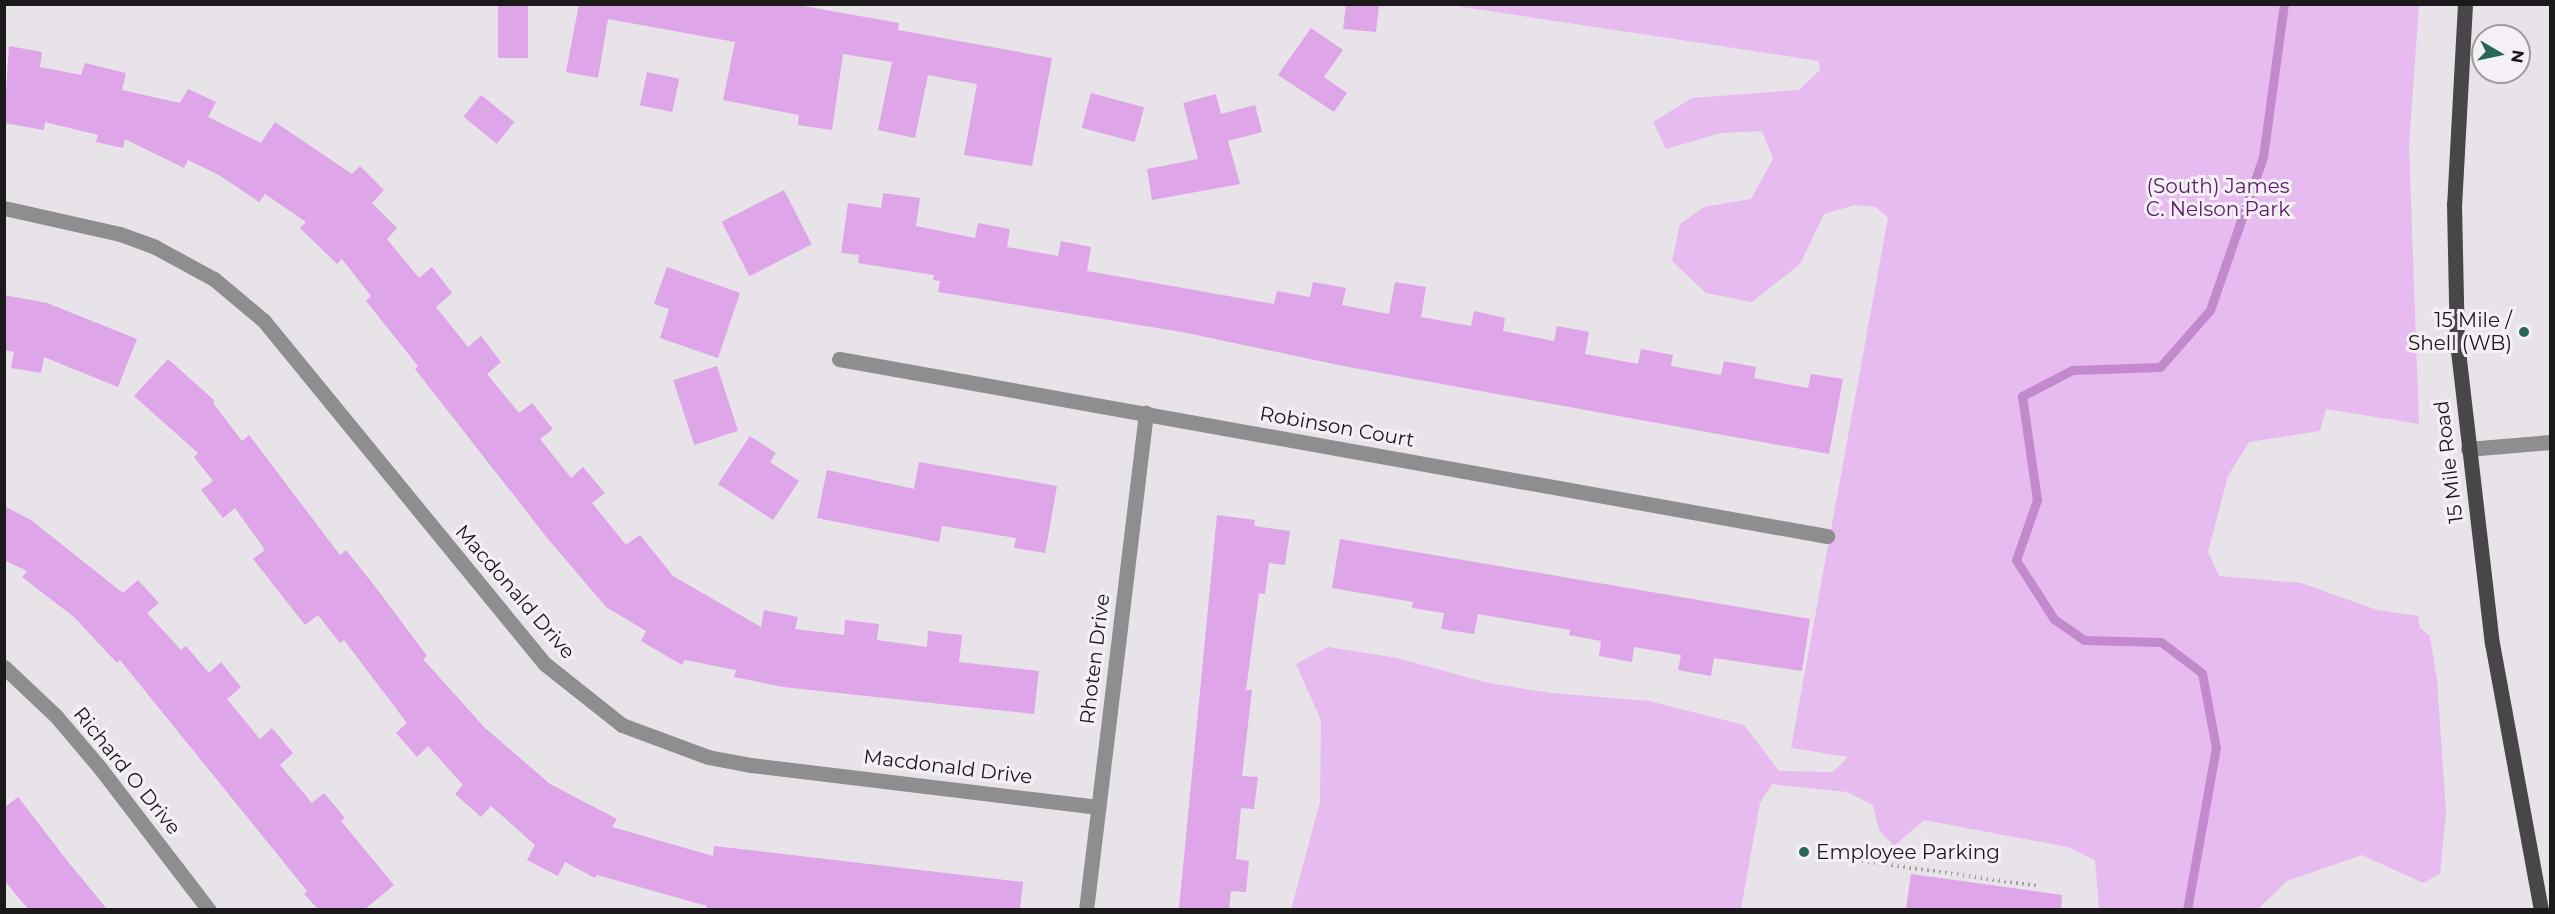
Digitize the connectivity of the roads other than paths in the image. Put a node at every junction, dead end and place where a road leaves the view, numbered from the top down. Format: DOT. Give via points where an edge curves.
graph roads {
  1 [pos="2465,4"];
  2 [pos="4,208"];
  3 [pos="839,359"];
  4 [pos="1146,413"];
  5 [pos="2550,442"];
  6 [pos="2468,449"];
  7 [pos="1827,536"];
  8 [pos="4,667"];
  9 [pos="1098,807"];
  10 [pos="2544,908"];
  11 [pos="208,909"];
  12 [pos="1086,909"];
  1 -- 6 [label="main road, 15 Mile Road" via="2454,204 2457,342"];
  2 -- 9 [label="street, Macdonald Drive" via="120,234 155,247 214,279 264,321 545,664 590,703 622,724 688,751 751,765"];
  3 -- 4 [label="street, Robinson Court"];
  4 -- 7 [label="street, Robinson Court"];
  4 -- 9 [label="street, Rhoten Drive"];
  5 -- 6 [label="street"];
  6 -- 10 [label="main road, 15 Mile Road" via="2492,643"];
  8 -- 11 [label="street, Richard O Drive" via="56,716 100,768"];
  9 -- 12 [label="street, Rhoten Drive"];
}
